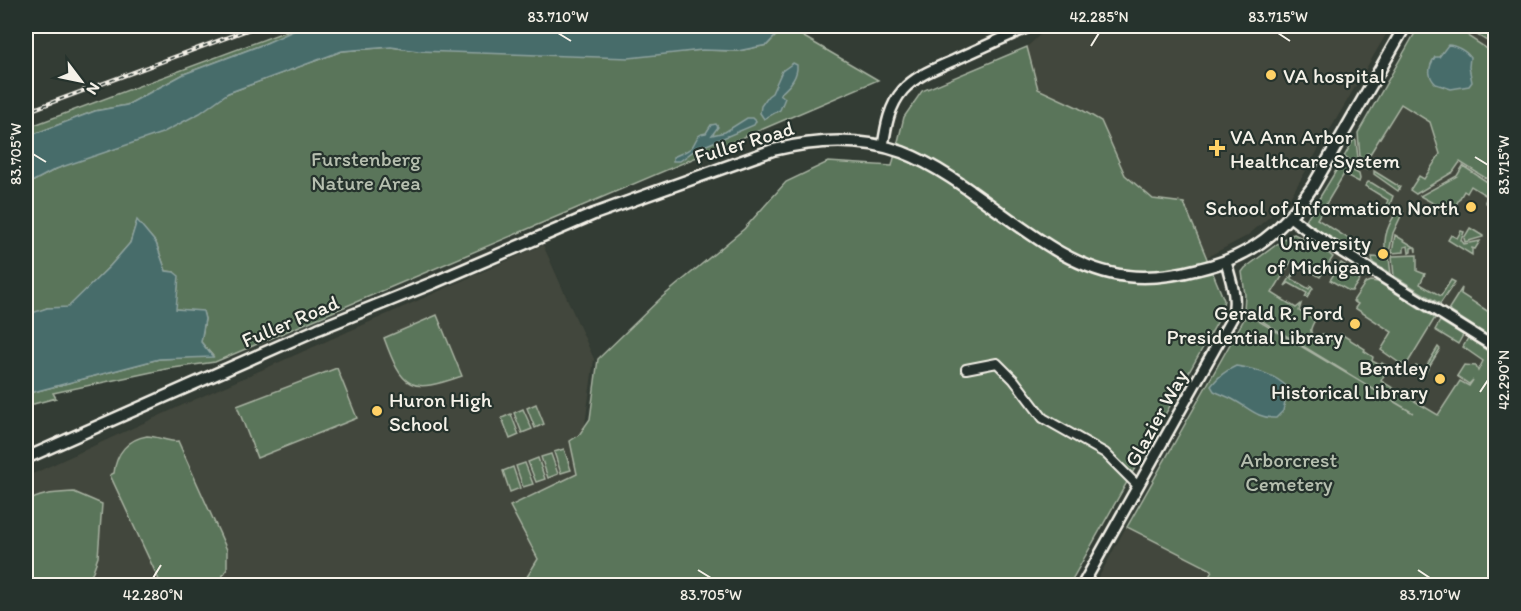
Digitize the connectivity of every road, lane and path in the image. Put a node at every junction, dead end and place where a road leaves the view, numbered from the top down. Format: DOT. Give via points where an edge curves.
graph roads {
  1 [pos="1031,26"];
  2 [pos="1405,26"];
  3 [pos="884,146"];
  4 [pos="1290,217"];
  5 [pos="1226,262"];
  6 [pos="1496,348"];
  7 [pos="966,369"];
  8 [pos="26,458"];
  9 [pos="1138,486"];
  10 [pos="1082,585"];
  1 -- 3 [label="street" via="914,80 891,108"];
  2 -- 4 [label="main road, Fuller Road" via="1313,186"];
  3 -- 5 [label="main road, Fuller Road" via="923,161 1064,254 1101,271 1153,278"];
  3 -- 8 [label="main road, Fuller Road" via="850,142 800,144 644,195 318,329"];
  4 -- 5 [label="main road, Fuller Road" via="1258,244"];
  4 -- 6 [label="street"];
  5 -- 9 [label="street, Glazier Way" via="1235,296 1232,318"];
  7 -- 9 [label="street" via="997,363 1043,418 1105,453"];
  9 -- 10 [label="street, Glazier Way"];
}
